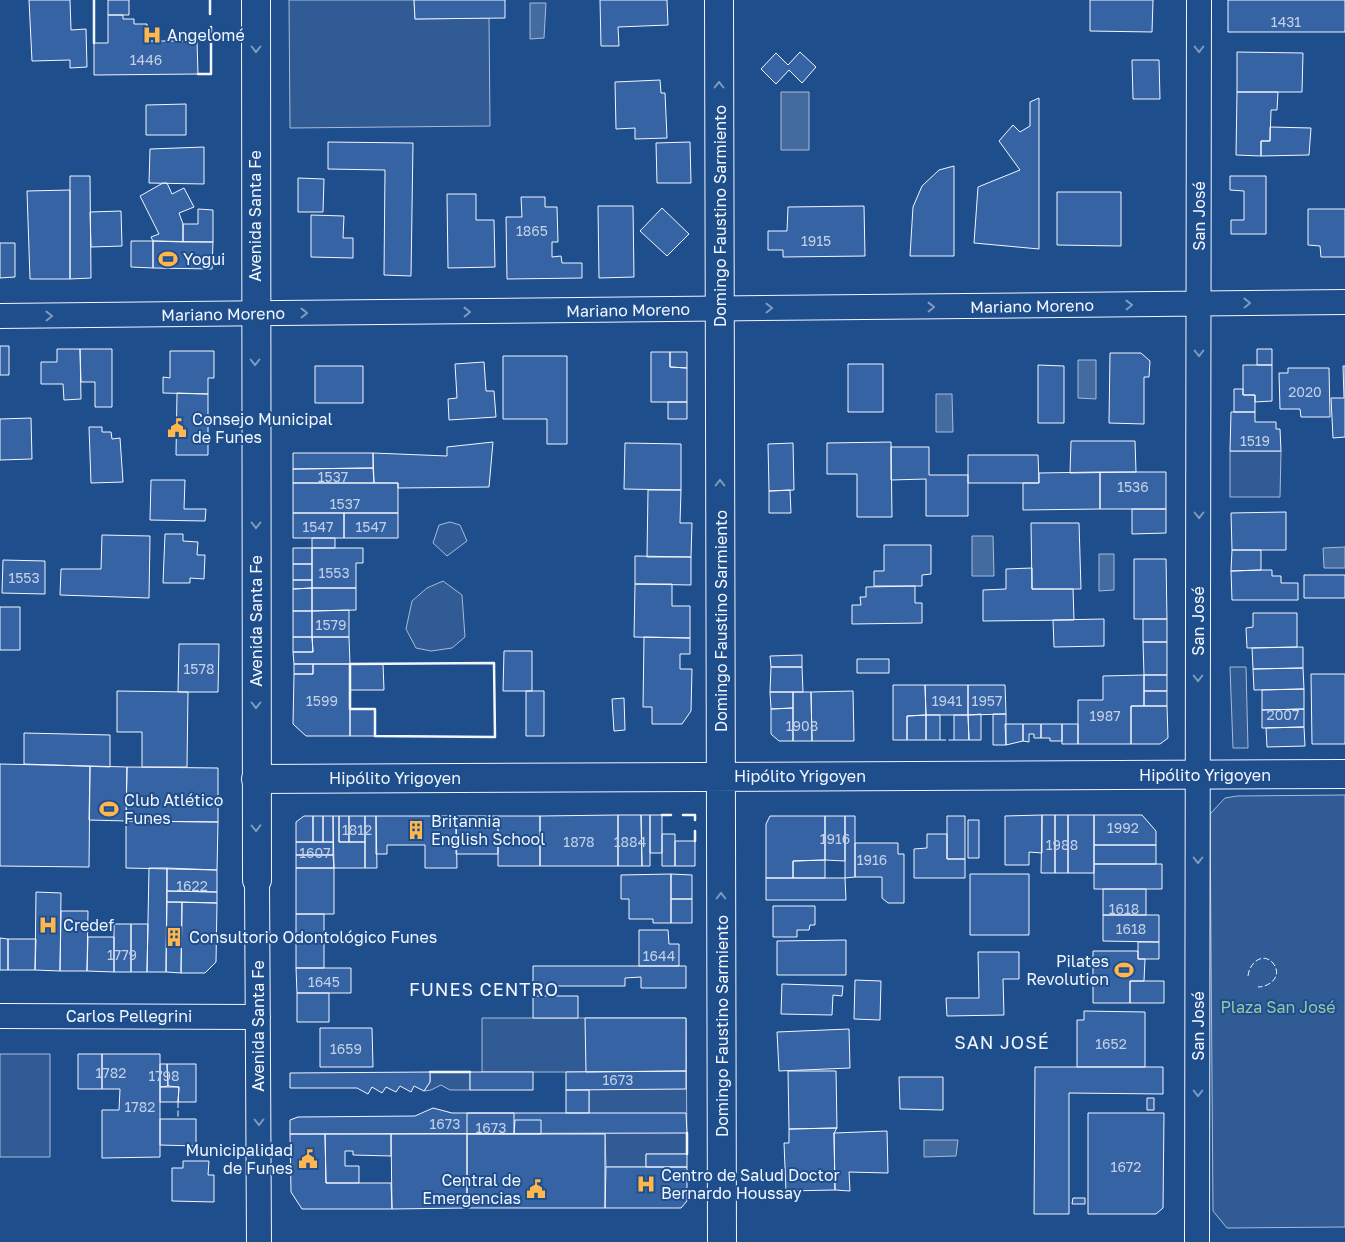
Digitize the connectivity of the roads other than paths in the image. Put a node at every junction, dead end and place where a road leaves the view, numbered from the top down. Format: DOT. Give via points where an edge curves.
graph roads {
  1 [pos="256,0"];
  2 [pos="719,0"];
  3 [pos="1200,0"];
  4 [pos="1345,302"];
  5 [pos="1199,304"];
  6 [pos="720,309"];
  7 [pos="256,314"];
  8 [pos="0,316"];
  9 [pos="1198,774"];
  10 [pos="1345,774"];
  11 [pos="721,777"];
  12 [pos="256,779"];
  13 [pos="257,880"];
  14 [pos="0,1016"];
  15 [pos="258,1016"];
  16 [pos="260,1242"];
  17 [pos="722,1242"];
  18 [pos="1197,1242"];
  1 -- 7 [label="main road, Avenida Santa Fe, one-way"];
  6 -- 2 [label="main road, Domingo Faustino Sarmiento, one-way"];
  3 -- 5 [label="street, San José, one-way"];
  5 -- 4 [label="street, Mariano Moreno, one-way"];
  6 -- 5 [label="street, Mariano Moreno, one-way"];
  5 -- 9 [label="street, San José, one-way"];
  7 -- 6 [label="street, Mariano Moreno, one-way"];
  11 -- 6 [label="main road, Domingo Faustino Sarmiento, one-way"];
  8 -- 7 [label="street, Mariano Moreno, one-way"];
  7 -- 12 [label="main road, Avenida Santa Fe, one-way"];
  9 -- 10 [label="main road, Hipólito Yrigoyen"];
  9 -- 11 [label="main road, Hipólito Yrigoyen"];
  9 -- 18 [label="street, San José, one-way"];
  11 -- 12 [label="main road, Hipólito Yrigoyen"];
  17 -- 11 [label="main road, Domingo Faustino Sarmiento, one-way"];
  12 -- 13 [label="main road, Avenida Santa Fe, one-way"];
  13 -- 15 [label="street, Avenida Santa Fe"];
  14 -- 15 [label="street, Carlos Pellegrini"];
  15 -- 16 [label="street, Avenida Santa Fe, one-way"];
}
